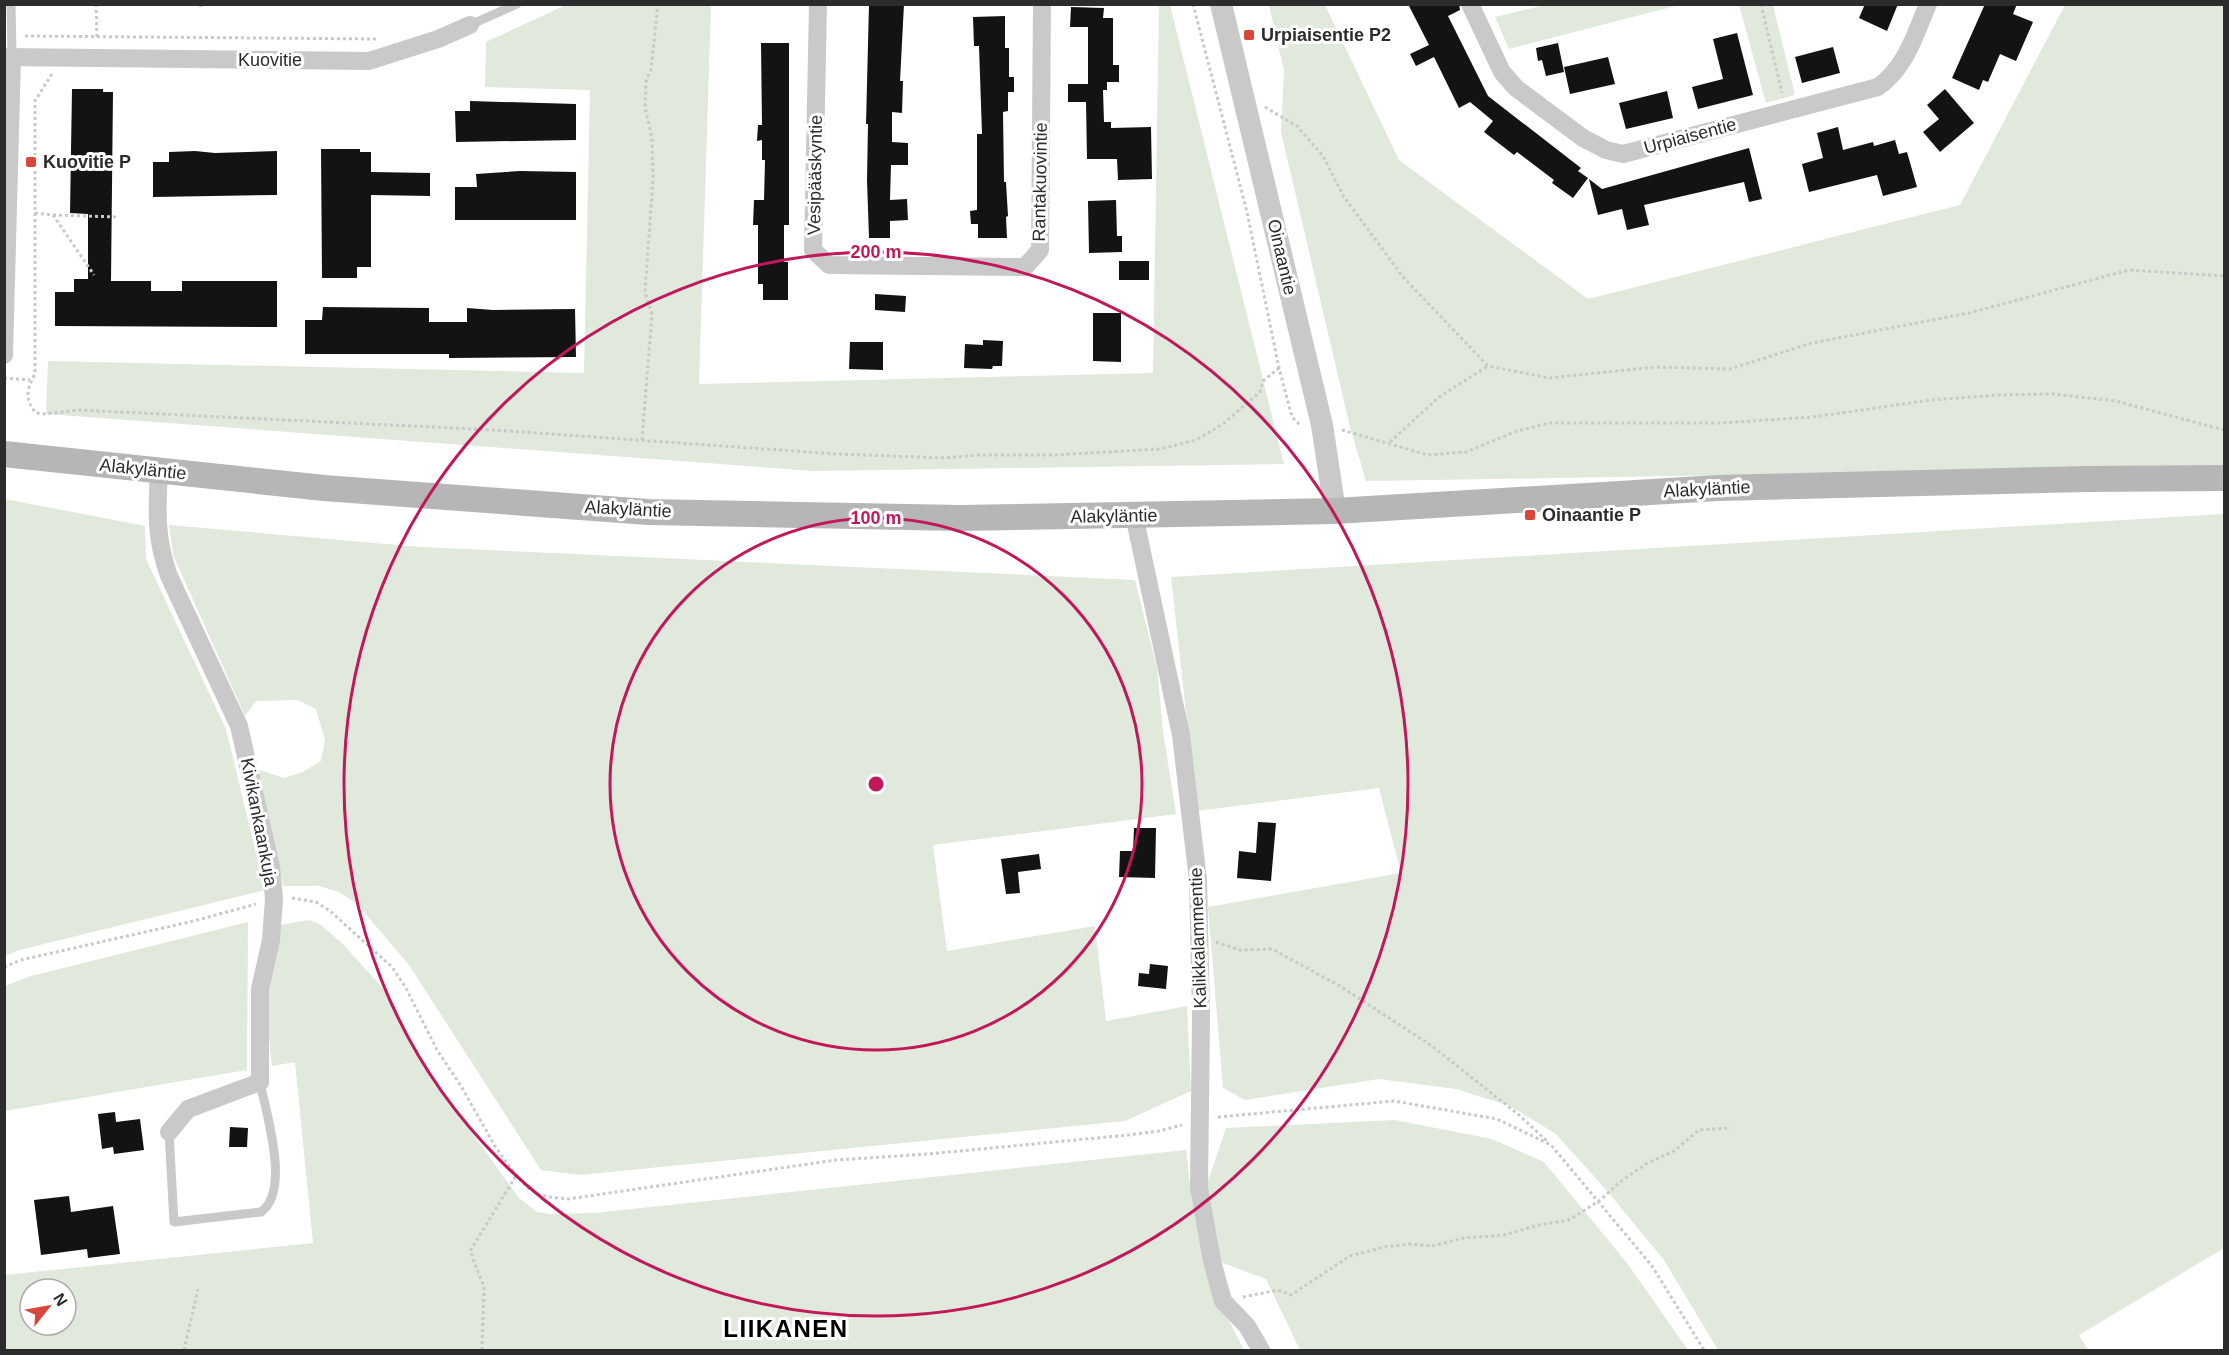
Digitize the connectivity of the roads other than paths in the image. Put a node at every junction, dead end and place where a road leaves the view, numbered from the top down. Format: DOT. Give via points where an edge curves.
graph roads {
  1 [pos="11,4"];
  2 [pos="517,4"];
  3 [pos="818,4"];
  4 [pos="1042,4"];
  5 [pos="1221,4"];
  6 [pos="1470,4"];
  7 [pos="1928,4"];
  8 [pos="470,25"];
  9 [pos="8,57"];
  10 [pos="938,267"];
  11 [pos="4,355"];
  12 [pos="4,454"];
  13 [pos="159,471"];
  14 [pos="2224,478"];
  15 [pos="1335,511"];
  16 [pos="1134,516"];
  17 [pos="260,1082"];
  18 [pos="169,1132"];
  19 [pos="1261,1350"];
  1 -- 9 [label="lane"];
  2 -- 8 [label="lane, Kuovitie"];
  3 -- 10 [label="street, Vesipääskyntie" via="813,250 830,265"];
  4 -- 10 [label="street, Rantakuovintie" via="1040,250 1025,267"];
  5 -- 15 [label="street, Oinaantie" via="1322,425"];
  6 -- 7 [label="street, Urpiaisentie" via="1502,72 1516,88 1583,138 1623,154 1878,87 1892,77 1904,59"];
  8 -- 9 [label="street, Kuovitie" via="369,61"];
  9 -- 11 [label="street"];
  12 -- 13 [label="main road, Alakyläntie"];
  13 -- 16 [label="main road, Alakyläntie" via="324,488 648,512 960,518"];
  13 -- 17 [label="street, Kivikankaankuja" via="156,526 161,554 239,726 271,867 274,898 260,989"];
  14 -- 15 [label="main road, Alakyläntie" via="1718,488"];
  15 -- 16 [label="main road, Alakyläntie"];
  16 -- 19 [label="street, Kalikkalammentie" via="1181,735 1198,880 1199,1188 1223,1301"];
  17 -- 18 [label="street" via="188,1109"];
  17 -- 18 [label="lane" via="277,1171 269,1205 261,1212 174,1222"];
}
